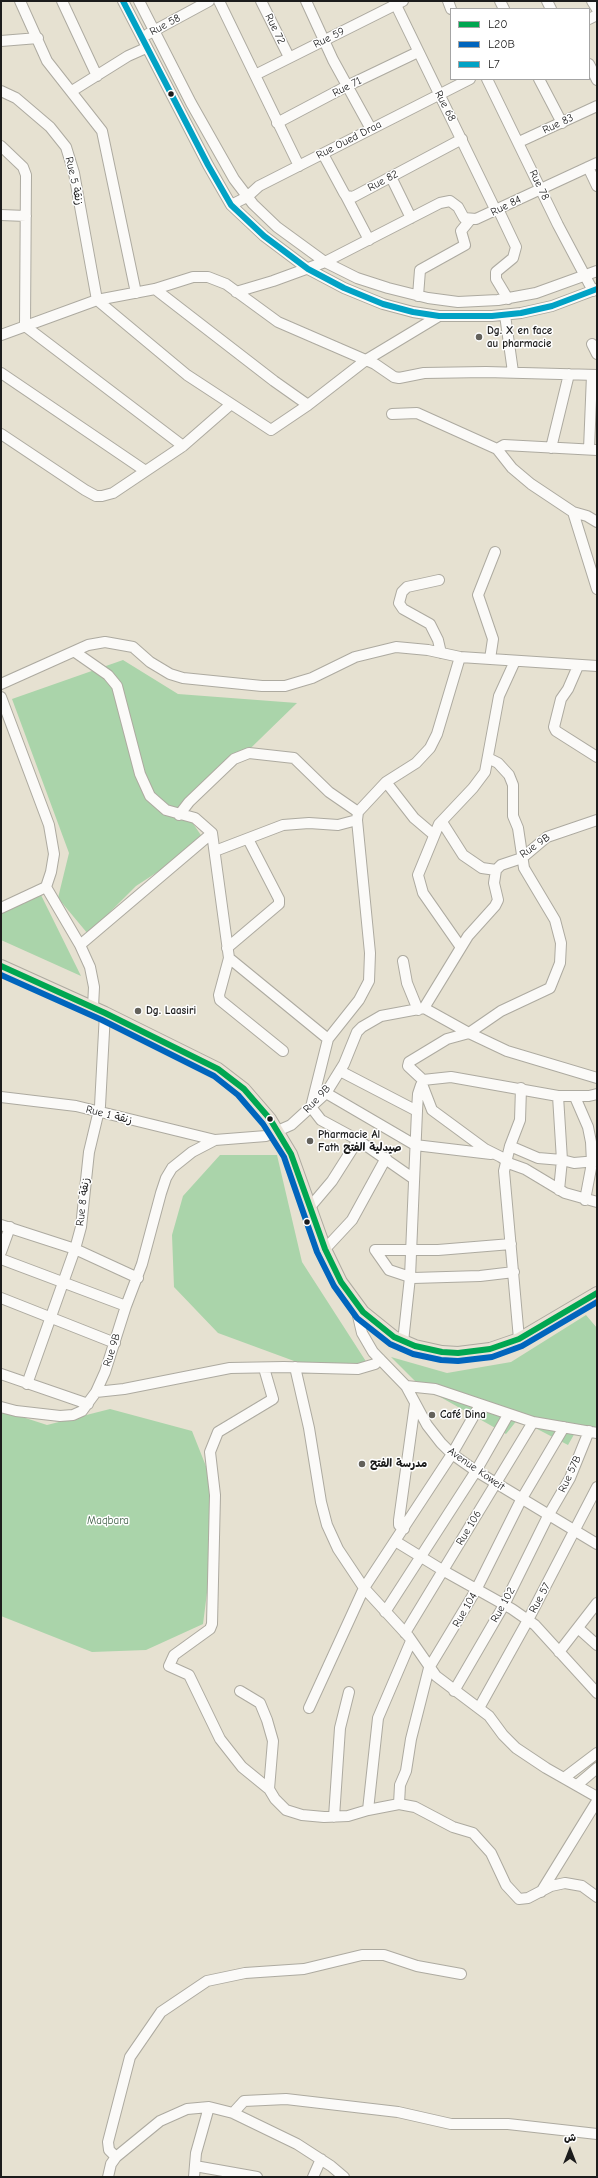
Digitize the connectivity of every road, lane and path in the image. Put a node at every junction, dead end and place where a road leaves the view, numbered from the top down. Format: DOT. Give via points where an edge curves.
graph roads {
  1 [pos="20,1"];
  2 [pos="62,1"];
  3 [pos="123,1"];
  4 [pos="139,1"];
  5 [pos="209,1"];
  6 [pos="218,1"];
  7 [pos="261,1"];
  8 [pos="592,1"];
  9 [pos="309,2"];
  10 [pos="397,2"];
  11 [pos="597,9"];
  12 [pos="154,31"];
  13 [pos="38,38"];
  14 [pos="141,38"];
  15 [pos="323,40"];
  16 [pos="1,41"];
  17 [pos="146,48"];
  18 [pos="418,52"];
  19 [pos="289,57"];
  20 [pos="590,66"];
  21 [pos="255,75"];
  22 [pos="97,76"];
  23 [pos="468,80"];
  24 [pos="488,80"];
  25 [pos="540,80"];
  26 [pos="597,80"];
  27 [pos="347,86"];
  28 [pos="1,91"];
  29 [pos="72,91"];
  30 [pos="439,94"];
  31 [pos="597,106"];
  32 [pos="277,123"];
  33 [pos="562,123"];
  34 [pos="372,129"];
  35 [pos="462,139"];
  36 [pos="519,142"];
  37 [pos="3,151"];
  38 [pos="323,154"];
  39 [pos="593,165"];
  40 [pos="299,166"];
  41 [pos="391,177"];
  42 [pos="597,186"];
  43 [pos="541,189"];
  44 [pos="346,196"];
  45 [pos="247,197"];
  46 [pos="231,205"];
  47 [pos="497,210"];
  48 [pos="1,215"];
  49 [pos="26,216"];
  50 [pos="411,218"];
  51 [pos="470,220"];
  52 [pos="368,240"];
  53 [pos="324,262"];
  54 [pos="308,269"];
  55 [pos="597,271"];
  56 [pos="585,276"];
  57 [pos="155,289"];
  58 [pos="595,290"];
  59 [pos="236,292"];
  60 [pos="136,293"];
  61 [pos="418,296"];
  62 [pos="508,299"];
  63 [pos="97,300"];
  64 [pos="505,315"];
  65 [pos="439,316"];
  66 [pos="25,326"];
  67 [pos="1,335"];
  68 [pos="592,344"];
  69 [pos="597,354"];
  70 [pos="366,360"];
  71 [pos="513,372"];
  72 [pos="1,373"];
  73 [pos="569,374"];
  74 [pos="594,375"];
  75 [pos="230,405"];
  76 [pos="308,405"];
  77 [pos="392,414"];
  78 [pos="1,434"];
  79 [pos="183,446"];
  80 [pos="551,448"];
  81 [pos="497,449"];
  82 [pos="593,449"];
  83 [pos="144,470"];
  84 [pos="573,512"];
  85 [pos="597,522"];
  86 [pos="495,552"];
  87 [pos="439,580"];
  88 [pos="597,589"];
  89 [pos="75,652"];
  90 [pos="441,653"];
  91 [pos="460,657"];
  92 [pos="490,659"];
  93 [pos="515,661"];
  94 [pos="578,666"];
  95 [pos="597,666"];
  96 [pos="1,684"];
  97 [pos="1,697"];
  98 [pos="597,757"];
  99 [pos="488,758"];
  100 [pos="386,782"];
  101 [pos="179,815"];
  102 [pos="357,816"];
  103 [pos="597,820"];
  104 [pos="442,822"];
  105 [pos="212,833"];
  106 [pos="434,835"];
  107 [pos="248,839"];
  108 [pos="215,851"];
  109 [pos="522,858"];
  110 [pos="496,870"];
  111 [pos="46,887"];
  112 [pos="1,908"];
  113 [pos="80,945"];
  114 [pos="460,946"];
  115 [pos="228,953"];
  116 [pos="403,961"];
  117 [pos="1,966"];
  118 [pos="93,1007"];
  119 [pos="421,1009"];
  120 [pos="104,1013"];
  121 [pos="468,1033"];
  122 [pos="328,1039"];
  123 [pos="283,1051"];
  124 [pos="340,1071"];
  125 [pos="597,1078"];
  126 [pos="422,1082"];
  127 [pos="521,1088"];
  128 [pos="326,1093"];
  129 [pos="597,1094"];
  130 [pos="558,1096"];
  131 [pos="1,1097"];
  132 [pos="575,1097"];
  133 [pos="311,1107"];
  134 [pos="417,1111"];
  135 [pos="99,1113"];
  136 [pos="279,1132"];
  137 [pos="215,1140"];
  138 [pos="358,1140"];
  139 [pos="415,1145"];
  140 [pos="510,1146"];
  141 [pos="494,1154"];
  142 [pos="386,1158"];
  143 [pos="506,1160"];
  144 [pos="562,1160"];
  145 [pos="594,1162"];
  146 [pos="414,1179"];
  147 [pos="559,1190"];
  148 [pos="585,1200"];
  149 [pos="597,1202"];
  150 [pos="310,1207"];
  151 [pos="5,1226"];
  152 [pos="511,1244"];
  153 [pos="325,1248"];
  154 [pos="75,1249"];
  155 [pos="411,1250"];
  156 [pos="1,1252"];
  157 [pos="1,1259"];
  158 [pos="514,1272"];
  159 [pos="410,1277"];
  160 [pos="138,1278"];
  161 [pos="62,1282"];
  162 [pos="597,1293"];
  163 [pos="1,1298"];
  164 [pos="354,1299"];
  165 [pos="126,1306"];
  166 [pos="50,1318"];
  167 [pos="519,1339"];
  168 [pos="403,1342"];
  169 [pos="115,1343"];
  170 [pos="380,1359"];
  171 [pos="295,1367"];
  172 [pos="264,1368"];
  173 [pos="1,1374"];
  174 [pos="28,1384"];
  175 [pos="406,1386"];
  176 [pos="96,1392"];
  177 [pos="415,1404"];
  178 [pos="480,1405"];
  179 [pos="1,1407"];
  180 [pos="85,1407"];
  181 [pos="508,1415"];
  182 [pos="533,1422"];
  183 [pos="564,1427"];
  184 [pos="593,1432"];
  185 [pos="452,1454"];
  186 [pos="476,1471"];
  187 [pos="496,1484"];
  188 [pos="597,1487"];
  189 [pos="521,1500"];
  190 [pos="548,1516"];
  191 [pos="404,1529"];
  192 [pos="575,1531"];
  193 [pos="395,1541"];
  194 [pos="597,1544"];
  195 [pos="421,1558"];
  196 [pos="444,1571"];
  197 [pos="364,1588"];
  198 [pos="476,1590"];
  199 [pos="504,1605"];
  200 [pos="597,1605"];
  201 [pos="385,1612"];
  202 [pos="528,1620"];
  203 [pos="578,1628"];
  204 [pos="408,1637"];
  205 [pos="597,1645"];
  206 [pos="560,1652"];
  207 [pos="429,1668"];
  208 [pos="240,1691"];
  209 [pos="454,1691"];
  210 [pos="349,1692"];
  211 [pos="597,1693"];
  212 [pos="309,1708"];
  213 [pos="479,1708"];
  214 [pos="597,1753"];
  215 [pos="597,1768"];
  216 [pos="564,1778"];
  217 [pos="577,1785"];
  218 [pos="269,1789"];
  219 [pos="597,1797"];
  220 [pos="597,1801"];
  221 [pos="399,1804"];
  222 [pos="368,1810"];
  223 [pos="334,1817"];
  224 [pos="541,1892"];
  225 [pos="597,1897"];
  226 [pos="461,1974"];
  227 [pos="209,2107"];
  228 [pos="233,2113"];
  229 [pos="597,2134"];
  230 [pos="116,2157"];
  231 [pos="321,2159"];
  232 [pos="195,2166"];
  233 [pos="108,2177"];
  234 [pos="194,2177"];
  235 [pos="256,2177"];
  236 [pos="313,2177"];
  237 [pos="344,2177"];
  1 -- 13 [label="street"];
  2 -- 22 [label="street"];
  3 -- 14 [label="street"];
  4 -- 12 [label="street"];
  5 -- 12 [label="street, Rue 58"];
  6 -- 21 [label="street"];
  7 -- 19 [label="street, Rue 72"];
  8 -- 11 [label="street"];
  9 -- 15 [label="street"];
  10 -- 15 [label="street, Rue 59"];
  10 -- 18 [label="street, Rue 68"];
  12 -- 14 [label="street, Rue 58"];
  12 -- 45 [label="street" via="219,154"];
  13 -- 16 [label="street"];
  13 -- 29 [label="street" via="47,61"];
  14 -- 17 [label="street"];
  15 -- 19 [label="street, Rue 59"];
  15 -- 27 [label="street"];
  17 -- 22 [label="street"];
  17 -- 46 [label="street"];
  18 -- 27 [label="street, Rue 71"];
  18 -- 30 [label="street, Rue 68"];
  19 -- 21 [label="street, Rue 59"];
  20 -- 26 [label="street"];
  21 -- 32 [label="street"];
  22 -- 29 [label="street"];
  23 -- 30 [label="street, Rue Oued Draa"];
  24 -- 36 [label="street, Rue 78"];
  25 -- 33 [label="street"];
  27 -- 32 [label="street, Rue 71"];
  27 -- 34 [label="street"];
  28 -- 63 [label="street, Rue 5 زنقة" via="16,98 50,127 66,147 74,173"];
  29 -- 60 [label="street" via="105,139"];
  30 -- 34 [label="street, Rue Oued Draa"];
  30 -- 35 [label="street, Rue 68"];
  31 -- 33 [label="street, Rue 83"];
  32 -- 40 [label="street"];
  33 -- 36 [label="street, Rue 83"];
  34 -- 38 [label="street, Rue Oued Draa"];
  35 -- 41 [label="street, Rue 82"];
  35 -- 47 [label="street, Rue 68"];
  36 -- 43 [label="street, Rue 78"];
  37 -- 49 [label="street" via="25,170"];
  38 -- 40 [label="street, Rue Oued Draa"];
  38 -- 44 [label="street"];
  39 -- 42 [label="street"];
  39 -- 43 [label="street, Rue 84"];
  40 -- 45 [label="street, Rue Oued Draa" via="259,186"];
  41 -- 44 [label="street, Rue 82" via="357,195"];
  41 -- 50 [label="street"];
  43 -- 47 [label="street, Rue 84"];
  43 -- 56 [label="street, Rue 78"];
  44 -- 52 [label="street"];
  45 -- 46 [label="street, Rue Oued Draa"];
  45 -- 53 [label="street" via="277,227"];
  46 -- 54 [label="street" via="264,236"];
  47 -- 51 [label="street, Rue 84"];
  47 -- 62 [label="street, Rue 68" via="516,247 513,258 496,272 496,279"];
  48 -- 49 [label="street"];
  49 -- 66 [label="street"];
  50 -- 51 [label="street" via="450,201 464,218"];
  50 -- 52 [label="street"];
  51 -- 61 [label="street" via="461,231 465,245 420,270"];
  52 -- 53 [label="street"];
  53 -- 54 [label="street"];
  53 -- 61 [label="street" via="367,281"];
  54 -- 59 [label="street"];
  54 -- 65 [label="street" via="383,304"];
  55 -- 56 [label="street"];
  56 -- 58 [label="street, Rue 78"];
  56 -- 62 [label="street" via="536,293"];
  57 -- 59 [label="street" via="198,276 218,280"];
  57 -- 60 [label="street"];
  57 -- 76 [label="street"];
  58 -- 64 [label="street" via="552,306"];
  59 -- 70 [label="street" via="278,322"];
  60 -- 63 [label="street"];
  61 -- 62 [label="street" via="458,302"];
  63 -- 66 [label="street"];
  63 -- 75 [label="street" via="169,361"];
  64 -- 65 [label="street"];
  64 -- 71 [label="street"];
  65 -- 70 [label="street"];
  66 -- 67 [label="street"];
  66 -- 79 [label="street"];
  68 -- 69 [label="street"];
  70 -- 71 [label="street" via="389,375 399,378 437,373"];
  70 -- 76 [label="street"];
  71 -- 73 [label="street"];
  72 -- 83 [label="street"];
  73 -- 74 [label="street"];
  73 -- 80 [label="street"];
  74 -- 82 [label="street"];
  75 -- 76 [label="street" via="271,430"];
  75 -- 79 [label="street"];
  77 -- 81 [label="street" via="417,413"];
  78 -- 83 [label="street" via="96,496 113,493"];
  79 -- 83 [label="street"];
  80 -- 81 [label="street" via="504,445"];
  80 -- 82 [label="street"];
  81 -- 84 [label="street" via="512,468 531,484"];
  84 -- 85 [label="street"];
  84 -- 88 [label="street"];
  86 -- 92 [label="street" via="478,595 493,639"];
  87 -- 90 [label="street" via="407,587 402,592 399,603 403,609 430,624"];
  89 -- 90 [label="street" via="94,644 110,642 133,648 150,662 170,674 183,678 262,686 285,686 312,678 355,657 376,651 396,648"];
  89 -- 96 [label="street"];
  89 -- 101 [label="street" via="108,674 117,686 143,781 157,804"];
  90 -- 91 [label="street"];
  91 -- 92 [label="street"];
  91 -- 100 [label="street" via="437,734 430,748 416,763"];
  92 -- 93 [label="street"];
  93 -- 94 [label="street"];
  93 -- 99 [label="street" via="499,696 490,735"];
  94 -- 95 [label="street"];
  94 -- 98 [label="street" via="561,699 554,727 556,732"];
  97 -- 111 [label="street" via="52,837 54,854"];
  99 -- 104 [label="street" via="480,779"];
  99 -- 109 [label="street" via="498,763 509,775 513,785 513,816 518,828"];
  100 -- 102 [label="street"];
  100 -- 106 [label="street" via="414,818"];
  101 -- 102 [label="street" via="234,759 249,753 294,758"];
  101 -- 105 [label="street" via="195,818"];
  102 -- 107 [label="street" via="338,825 283,825"];
  102 -- 122 [label="street" via="370,953 369,981 359,1000"];
  103 -- 109 [label="street, Rue 9B" via="547,836"];
  104 -- 106 [label="street"];
  104 -- 110 [label="street" via="463,855 482,868"];
  105 -- 108 [label="street"];
  105 -- 113 [label="street"];
  106 -- 114 [label="street" via="420,868 419,880 427,900"];
  107 -- 108 [label="street"];
  107 -- 115 [label="street" via="279,904"];
  108 -- 115 [label="street"];
  109 -- 110 [label="street, Rue 9B" via="501,865"];
  109 -- 121 [label="street" via="530,880 555,920 561,943 560,963 550,988 502,1011"];
  110 -- 114 [label="street" via="494,883 498,900"];
  111 -- 112 [label="street"];
  111 -- 113 [label="street"];
  113 -- 118 [label="street" via="92,977"];
  114 -- 119 [label="street"];
  115 -- 122 [label="street"];
  115 -- 123 [label="street" via="220,1000"];
  116 -- 119 [label="street" via="407,983"];
  117 -- 118 [label="main road"];
  118 -- 120 [label="main road"];
  119 -- 121 [label="street"];
  119 -- 124 [label="street, Rue 9B" via="381,1016 362,1027 357,1032"];
  120 -- 135 [label="street, Rue 8 زنقة"];
  120 -- 136 [label="main road" via="218,1069 244,1089"];
  121 -- 125 [label="street" via="507,1051"];
  121 -- 126 [label="street" via="447,1039 409,1062 408,1066"];
  122 -- 133 [label="street"];
  124 -- 128 [label="street, Rue 9B"];
  124 -- 134 [label="street"];
  126 -- 127 [label="street" via="451,1077"];
  126 -- 134 [label="street"];
  126 -- 141 [label="street" via="432,1110"];
  127 -- 130 [label="street"];
  127 -- 140 [label="street" via="520,1120"];
  128 -- 133 [label="street, Rue 9B"];
  128 -- 139 [label="street"];
  129 -- 132 [label="street"];
  130 -- 132 [label="street"];
  130 -- 144 [label="street"];
  131 -- 135 [label="street, Rue 1 زنقة" via="70,1105"];
  132 -- 145 [label="street" via="589,1132"];
  133 -- 136 [label="street, Rue 9B"];
  133 -- 138 [label="street" via="320,1120"];
  134 -- 139 [label="street"];
  135 -- 137 [label="street, Rue 1 زنقة"];
  135 -- 154 [label="street, Rue 8 زنقة" via="89,1152 84,1205"];
  136 -- 137 [label="street, Rue 9B" via="266,1136"];
  136 -- 150 [label="main road" via="291,1154"];
  137 -- 160 [label="street, Rue 9B" via="192,1152 169,1172"];
  138 -- 142 [label="street"];
  138 -- 150 [label="street" via="332,1181"];
  139 -- 141 [label="street"];
  139 -- 146 [label="street"];
  140 -- 143 [label="street"];
  140 -- 144 [label="street" via="532,1156"];
  141 -- 143 [label="street"];
  142 -- 146 [label="street"];
  142 -- 153 [label="street" via="352,1220"];
  143 -- 147 [label="street"];
  143 -- 152 [label="street" via="505,1183"];
  144 -- 145 [label="street" via="571,1163"];
  144 -- 147 [label="street"];
  145 -- 148 [label="street"];
  146 -- 155 [label="street"];
  147 -- 148 [label="street"];
  148 -- 149 [label="street"];
  150 -- 153 [label="main road"];
  151 -- 154 [label="street"];
  151 -- 156 [label="street"];
  152 -- 155 [label="street"];
  152 -- 158 [label="street"];
  153 -- 164 [label="main road" via="341,1282"];
  154 -- 160 [label="street"];
  154 -- 161 [label="street, Rue 8 زنقة"];
  155 -- 159 [label="street"];
  155 -- 159 [label="street" via="375,1250 389,1270"];
  157 -- 161 [label="street"];
  158 -- 159 [label="street" via="480,1276"];
  158 -- 167 [label="street"];
  159 -- 168 [label="street"];
  160 -- 165 [label="street, Rue 9B"];
  161 -- 165 [label="street"];
  161 -- 166 [label="street, Rue 8 زنقة"];
  162 -- 167 [label="main road"];
  163 -- 166 [label="street"];
  164 -- 168 [label="main road" via="371,1320"];
  164 -- 170 [label="street, Avenue Koweit" via="362,1333"];
  165 -- 169 [label="street, Rue 9B"];
  166 -- 169 [label="street"];
  166 -- 174 [label="street, Rue 8 زنقة"];
  167 -- 168 [label="main road" via="490,1349 458,1353 429,1350"];
  169 -- 176 [label="street, Rue 9B"];
  170 -- 171 [label="street" via="375,1364 358,1369"];
  170 -- 175 [label="street, Avenue Koweit"];
  171 -- 172 [label="street"];
  171 -- 197 [label="street" via="327,1525 338,1549"];
  172 -- 176 [label="street" via="226,1369"];
  172 -- 218 [label="street" via="273,1399 218,1432 210,1452 215,1495 212,1624 210,1629 174,1655 169,1666 189,1675 220,1739 242,1767"];
  173 -- 174 [label="street"];
  174 -- 180 [label="street"];
  175 -- 177 [label="street, Avenue Koweit"];
  175 -- 178 [label="street" via="435,1389"];
  176 -- 180 [label="street, Rue 9B"];
  177 -- 185 [label="street, Avenue Koweit" via="434,1436"];
  177 -- 191 [label="street" via="399,1520 399,1525"];
  178 -- 181 [label="street"];
  178 -- 185 [label="street"];
  179 -- 180 [label="street" via="60,1416 73,1415"];
  181 -- 182 [label="street"];
  181 -- 186 [label="street"];
  182 -- 183 [label="street"];
  182 -- 187 [label="street, Rue 106"];
  183 -- 184 [label="street"];
  183 -- 189 [label="street, Rue 104"];
  184 -- 190 [label="street, Rue 57B"];
  185 -- 186 [label="street, Avenue Koweit"];
  185 -- 191 [label="street"];
  186 -- 187 [label="street, Avenue Koweit"];
  186 -- 195 [label="street"];
  187 -- 189 [label="street, Avenue Koweit"];
  187 -- 196 [label="street, Rue 106"];
  188 -- 192 [label="street, Rue 57"];
  189 -- 190 [label="street, Avenue Koweit"];
  189 -- 198 [label="street, Rue 104"];
  190 -- 192 [label="street, Avenue Koweit"];
  190 -- 199 [label="street, Rue 102"];
  191 -- 193 [label="street"];
  192 -- 194 [label="street, Avenue Koweit"];
  192 -- 202 [label="street, Rue 57"];
  193 -- 195 [label="street"];
  193 -- 197 [label="street"];
  195 -- 196 [label="street"];
  195 -- 201 [label="street"];
  196 -- 198 [label="street"];
  196 -- 204 [label="street, Rue 106"];
  197 -- 201 [label="street"];
  197 -- 212 [label="street"];
  198 -- 199 [label="street"];
  198 -- 207 [label="street, Rue 104"];
  199 -- 202 [label="street"];
  199 -- 209 [label="street, Rue 102"];
  200 -- 203 [label="street"];
  201 -- 204 [label="street"];
  202 -- 206 [label="street"];
  202 -- 213 [label="street, Rue 57"];
  203 -- 205 [label="street"];
  203 -- 206 [label="street"];
  204 -- 207 [label="street"];
  204 -- 222 [label="street, Rue 106" via="378,1718"];
  206 -- 211 [label="street"];
  207 -- 209 [label="street"];
  207 -- 221 [label="street, Rue 104" via="411,1739 406,1771 400,1785"];
  208 -- 218 [label="street" via="260,1703 273,1740"];
  209 -- 213 [label="street"];
  210 -- 223 [label="street" via="340,1728"];
  213 -- 216 [label="street" via="516,1748"];
  214 -- 216 [label="street"];
  215 -- 217 [label="street"];
  216 -- 217 [label="street"];
  217 -- 219 [label="street"];
  218 -- 223 [label="street" via="280,1806 292,1813 312,1817"];
  220 -- 224 [label="street"];
  221 -- 222 [label="street"];
  221 -- 224 [label="street" via="415,1807 453,1827 473,1833 492,1853 506,1885 519,1898 528,1898"];
  222 -- 223 [label="street"];
  224 -- 225 [label="street" via="556,1884 565,1883 582,1886"];
  226 -- 230 [label="street" via="417,1966 384,1955 362,1955 304,1969 245,1973 207,1981 161,2012 130,2057 108,2142 109,2150"];
  227 -- 228 [label="street"];
  227 -- 230 [label="street" via="187,2109 160,2121"];
  227 -- 232 [label="street" via="196,2153"];
  228 -- 229 [label="street" via="244,2101 286,2099 398,2112 450,2124 508,2124"];
  228 -- 231 [label="street" via="297,2144"];
  230 -- 233 [label="street" via="111,2164"];
  231 -- 236 [label="street"];
  231 -- 237 [label="street"];
  232 -- 234 [label="street"];
  232 -- 235 [label="street"];
}
